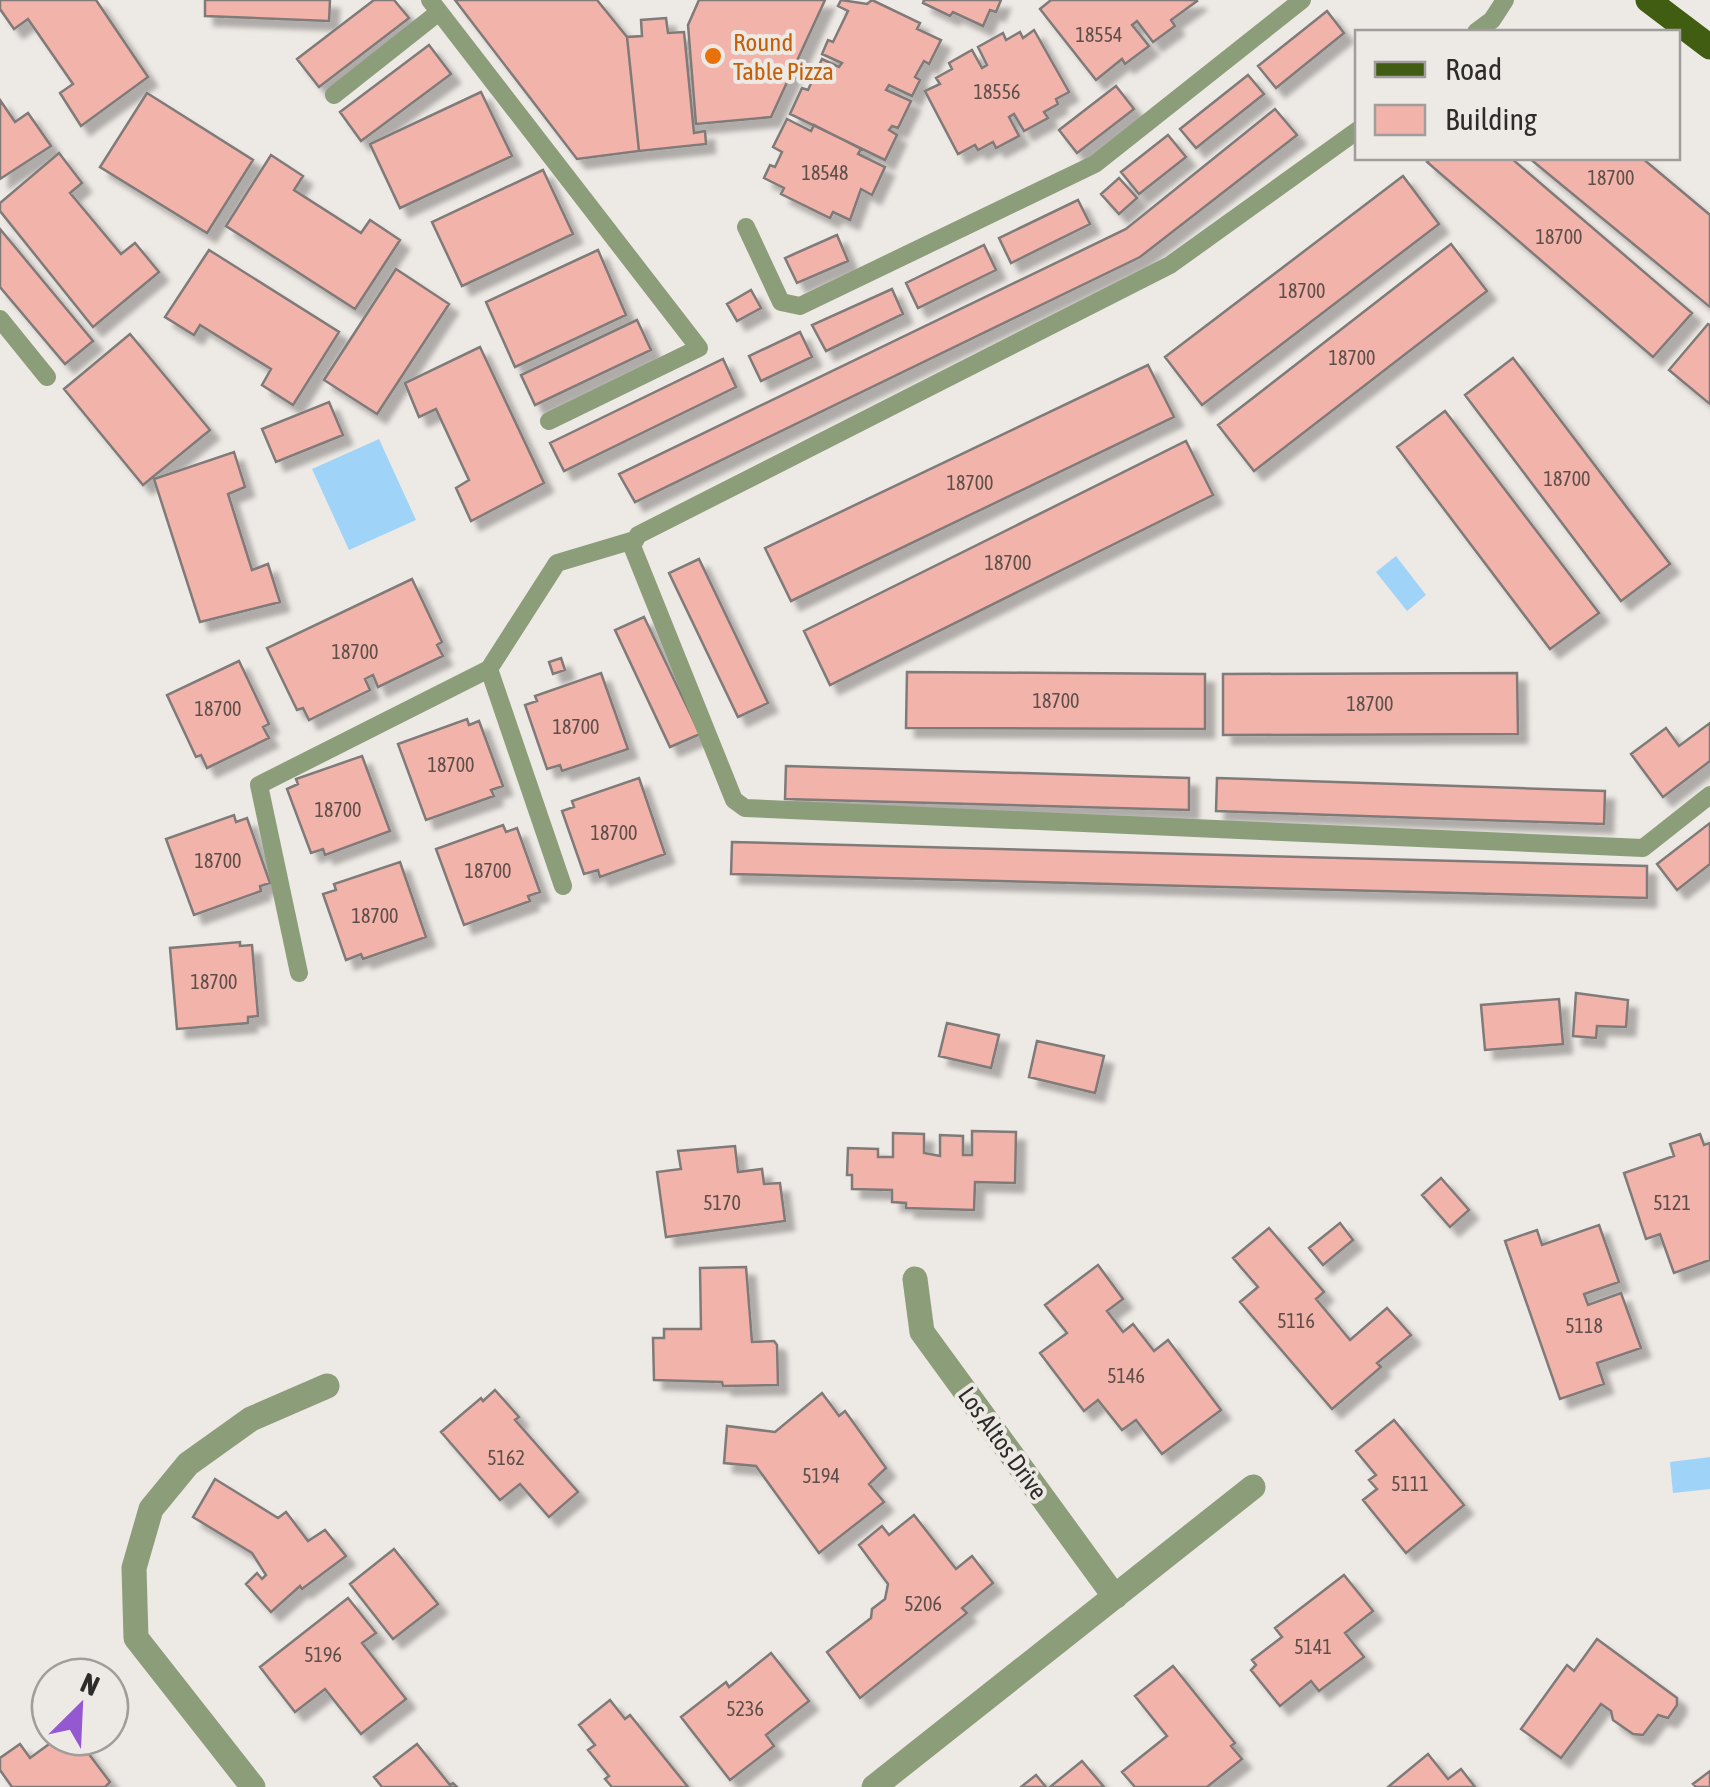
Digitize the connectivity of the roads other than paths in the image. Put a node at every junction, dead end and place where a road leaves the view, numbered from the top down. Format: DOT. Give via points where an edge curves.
graph roads {
  1 [pos="1302,0"];
  2 [pos="1505,0"];
  3 [pos="1648,0"];
  4 [pos="435,6"];
  5 [pos="1479,30"];
  6 [pos="1710,47"];
  7 [pos="334,95"];
  8 [pos="1355,132"];
  9 [pos="746,227"];
  10 [pos="0,319"];
  11 [pos="47,377"];
  12 [pos="549,421"];
  13 [pos="634,540"];
  14 [pos="490,669"];
  15 [pos="1710,795"];
  16 [pos="562,886"];
  17 [pos="299,973"];
  18 [pos="915,1279"];
  19 [pos="327,1386"];
  20 [pos="1253,1487"];
  21 [pos="1116,1597"];
  22 [pos="253,1787"];
  23 [pos="874,1787"];
  1 -- 9 [label="lane" via="1095,164 800,306 781,302"];
  2 -- 5 [label="lane"];
  3 -- 6 [label="main road"];
  4 -- 7 [label="lane"];
  4 -- 12 [label="lane" via="698,348"];
  8 -- 13 [label="lane" via="1170,265"];
  10 -- 11 [label="lane"];
  13 -- 14 [label="lane" via="557,563"];
  13 -- 15 [label="lane" via="734,800 746,808 1643,848"];
  14 -- 16 [label="lane"];
  14 -- 17 [label="lane" via="259,785"];
  18 -- 21 [label="street, Los Altos Drive" via="922,1332"];
  19 -- 22 [label="street" via="252,1419 188,1464 152,1508 134,1568 136,1638"];
  20 -- 21 [label="street"];
  21 -- 23 [label="street"];
}
